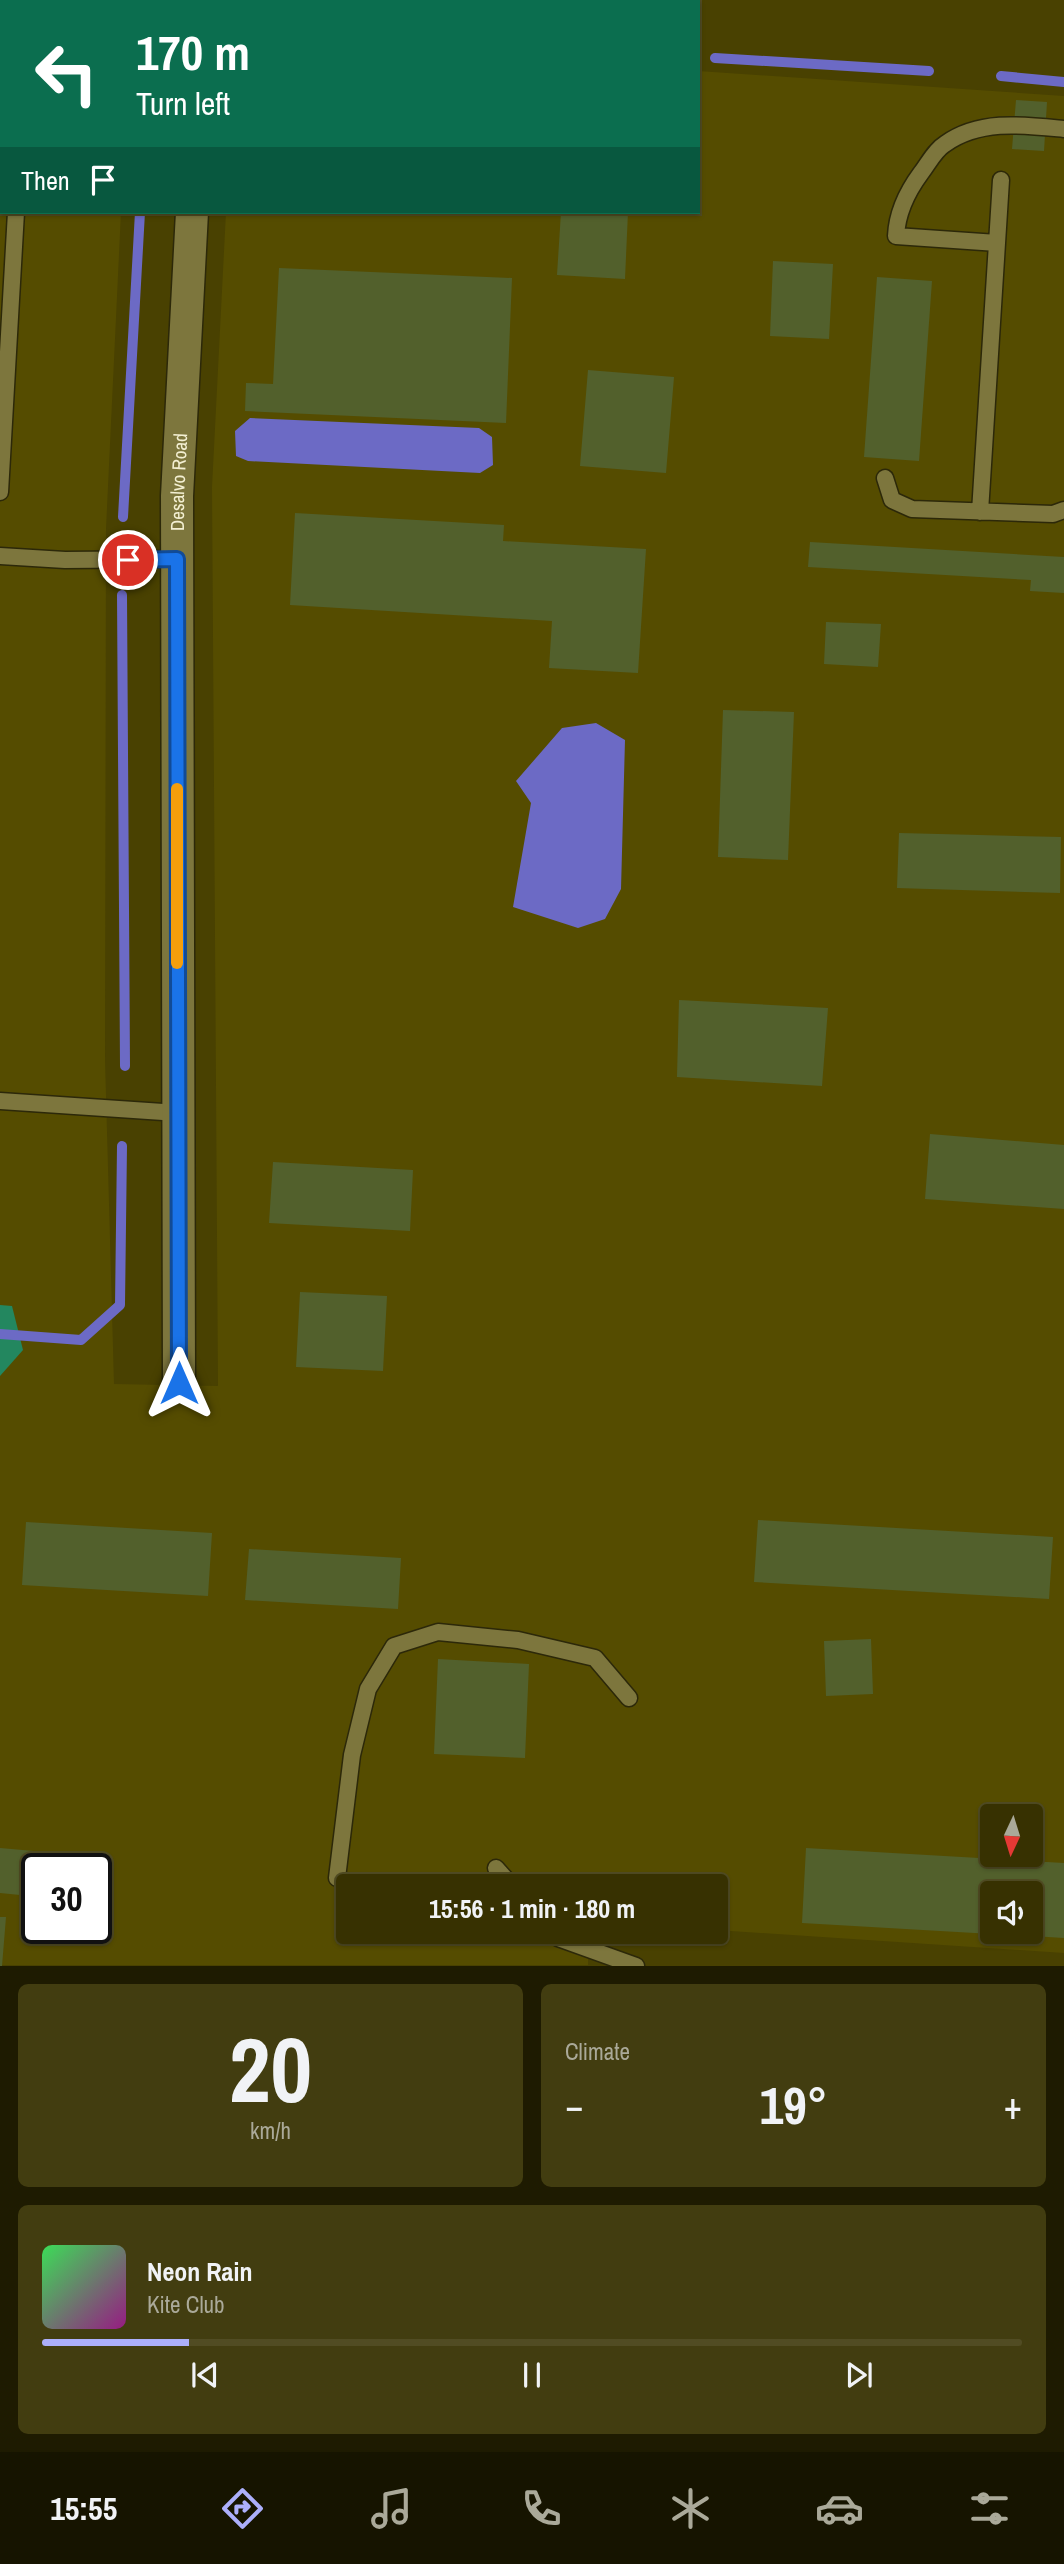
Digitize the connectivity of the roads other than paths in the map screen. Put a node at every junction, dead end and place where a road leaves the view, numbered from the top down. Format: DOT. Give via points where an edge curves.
graph roads {
  1 [pos="1064,129"];
  2 [pos="1001,180"];
  3 [pos="16,214"];
  4 [pos="192,214"];
  5 [pos="997,243"];
  6 [pos="885,478"];
  7 [pos="0,492"];
  8 [pos="1064,510"];
  9 [pos="980,512"];
  10 [pos="0,556"];
  11 [pos="177,559"];
  12 [pos="0,1101"];
  13 [pos="178,1113"];
  14 [pos="179,1383"];
  15 [pos="629,1698"];
  16 [pos="496,1868"];
  17 [pos="337,1874"];
  18 [pos="502,1874"];
  19 [pos="575,1944"];
  20 [pos="636,1965"];
  1 -- 5 [label="lane" via="975,128 943,145 914,183 897,217 896,236"];
  2 -- 5 [label="lane"];
  3 -- 7 [label="lane"];
  4 -- 11 [label="street, Desalvo Road"];
  5 -- 9 [label="lane"];
  6 -- 9 [label="lane" via="891,500 912,509"];
  8 -- 9 [label="lane" via="1053,514"];
  10 -- 11 [label="lane"];
  11 -- 13 [label="street, Desalvo Road"];
  12 -- 13 [label="lane"];
  13 -- 14 [label="street, Desalvo Road"];
  15 -- 17 [label="lane" via="594,1658 519,1640 438,1632 394,1647 368,1689 352,1755"];
  16 -- 18 [label="lane"];
  19 -- 20 [label="lane"];
}
